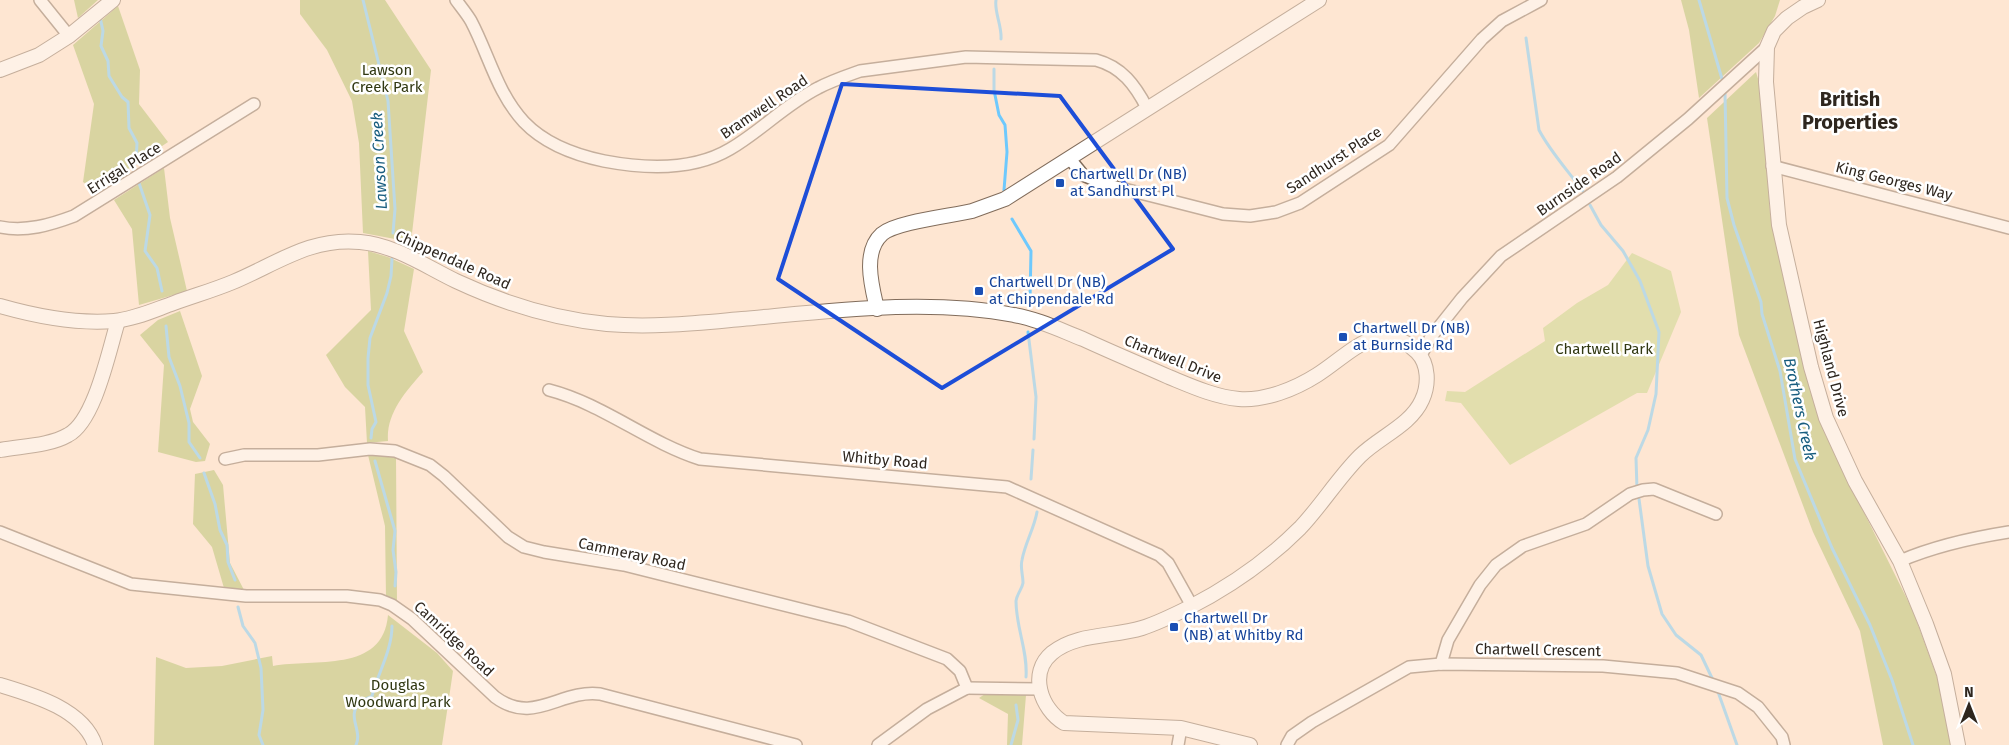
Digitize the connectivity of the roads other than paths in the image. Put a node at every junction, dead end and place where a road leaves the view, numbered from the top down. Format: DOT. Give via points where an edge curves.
graph roads {
  1 [pos="40,0"];
  2 [pos="113,0"];
  3 [pos="456,0"];
  4 [pos="1319,0"];
  5 [pos="1541,0"];
  6 [pos="1818,0"];
  7 [pos="69,36"];
  8 [pos="1768,47"];
  9 [pos="0,70"];
  10 [pos="254,104"];
  11 [pos="1147,108"];
  12 [pos="1070,159"];
  13 [pos="1772,166"];
  14 [pos="0,227"];
  15 [pos="2009,228"];
  16 [pos="0,306"];
  17 [pos="877,308"];
  18 [pos="118,321"];
  19 [pos="1421,355"];
  20 [pos="549,390"];
  21 [pos="0,450"];
  22 [pos="225,459"];
  23 [pos="1716,514"];
  24 [pos="0,532"];
  25 [pos="2009,532"];
  26 [pos="1900,561"];
  27 [pos="1192,606"];
  28 [pos="1441,664"];
  29 [pos="0,685"];
  30 [pos="967,688"];
  31 [pos="1040,689"];
  32 [pos="1181,728"];
  33 [pos="95,745"];
  34 [pos="796,745"];
  35 [pos="878,745"];
  36 [pos="1178,745"];
  37 [pos="1250,745"];
  38 [pos="1287,745"];
  39 [pos="1784,745"];
  40 [pos="1958,745"];
  1 -- 7 [label="street"];
  2 -- 7 [label="street"];
  3 -- 11 [label="street, Bramwell Road" via="471,20 508,102 525,123 553,145 585,157 619,164 683,165 708,158 730,149 817,88 845,76 860,71 966,57 1096,60 1111,64 1126,74"];
  4 -- 11 [label="street"];
  5 -- 12 [label="street, Sandhurst Place" via="1502,21 1482,40 1390,145 1300,202 1276,212 1250,216 1223,214 1104,184 1083,175"];
  6 -- 8 [label="street, Highland Drive" via="1786,18 1774,32"];
  7 -- 9 [label="street" via="39,55"];
  8 -- 13 [label="street, Highland Drive" via="1766,82"];
  8 -- 19 [label="street, Burnside Road" via="1617,177 1501,256 1462,298"];
  10 -- 14 [label="street, Errigal Place" via="74,216 45,226"];
  11 -- 12 [label="street"];
  12 -- 17 [label="street" via="1005,199 882,234 873,249 870,266"];
  13 -- 15 [label="street, King Georges Way"];
  13 -- 26 [label="street, Highland Drive" via="1779,225 1811,367 1826,418 1855,481"];
  16 -- 18 [label="street, Chippendale Road" via="31,314"];
  17 -- 18 [label="street, Chippendale Road" via="654,326 605,324 558,317 516,304 463,284 400,252 346,241 323,242 231,283"];
  17 -- 19 [label="street, Chartwell Drive" via="1013,314 1043,322 1193,387 1241,399 1284,392 1317,375 1371,339 1400,339"];
  18 -- 21 [label="street" via="92,404 77,430 55,440"];
  19 -- 27 [label="street" via="1426,381 1425,394 1418,408 1361,455 1301,526 1266,559"];
  20 -- 27 [label="street, Whitby Road" via="570,395 676,452 700,459 1007,487 1159,555 1168,564"];
  22 -- 30 [label="street, Cammeray Road" via="244,454 318,455 379,449 406,454 430,465 444,476 498,529 524,547 624,565 848,621 947,659 960,671"];
  23 -- 28 [label="street" via="1654,489 1643,490 1630,494 1586,524 1522,546 1496,565 1480,585 1448,640"];
  24 -- 34 [label="street, Camridge Road" via="131,584 246,596 358,596 380,600 412,619 495,697 511,707 534,709 573,695 600,694"];
  25 -- 26 [label="street" via="1922,551"];
  26 -- 40 [label="street, Highland Drive" via="1944,674"];
  27 -- 31 [label="street" via="1141,628 1069,643 1048,655 1038,673"];
  28 -- 38 [label="street, Chartwell Crescent" via="1409,667 1312,722 1292,736"];
  28 -- 39 [label="street, Chartwell Crescent" via="1603,666 1677,673 1738,693 1758,707 1782,737"];
  29 -- 33 [label="street" via="32,696 72,716 86,727"];
  30 -- 31 [label="street"];
  30 -- 35 [label="street" via="927,709"];
  31 -- 32 [label="street" via="1046,706 1064,723"];
  32 -- 36 [label="street"];
  32 -- 37 [label="street"];
}
